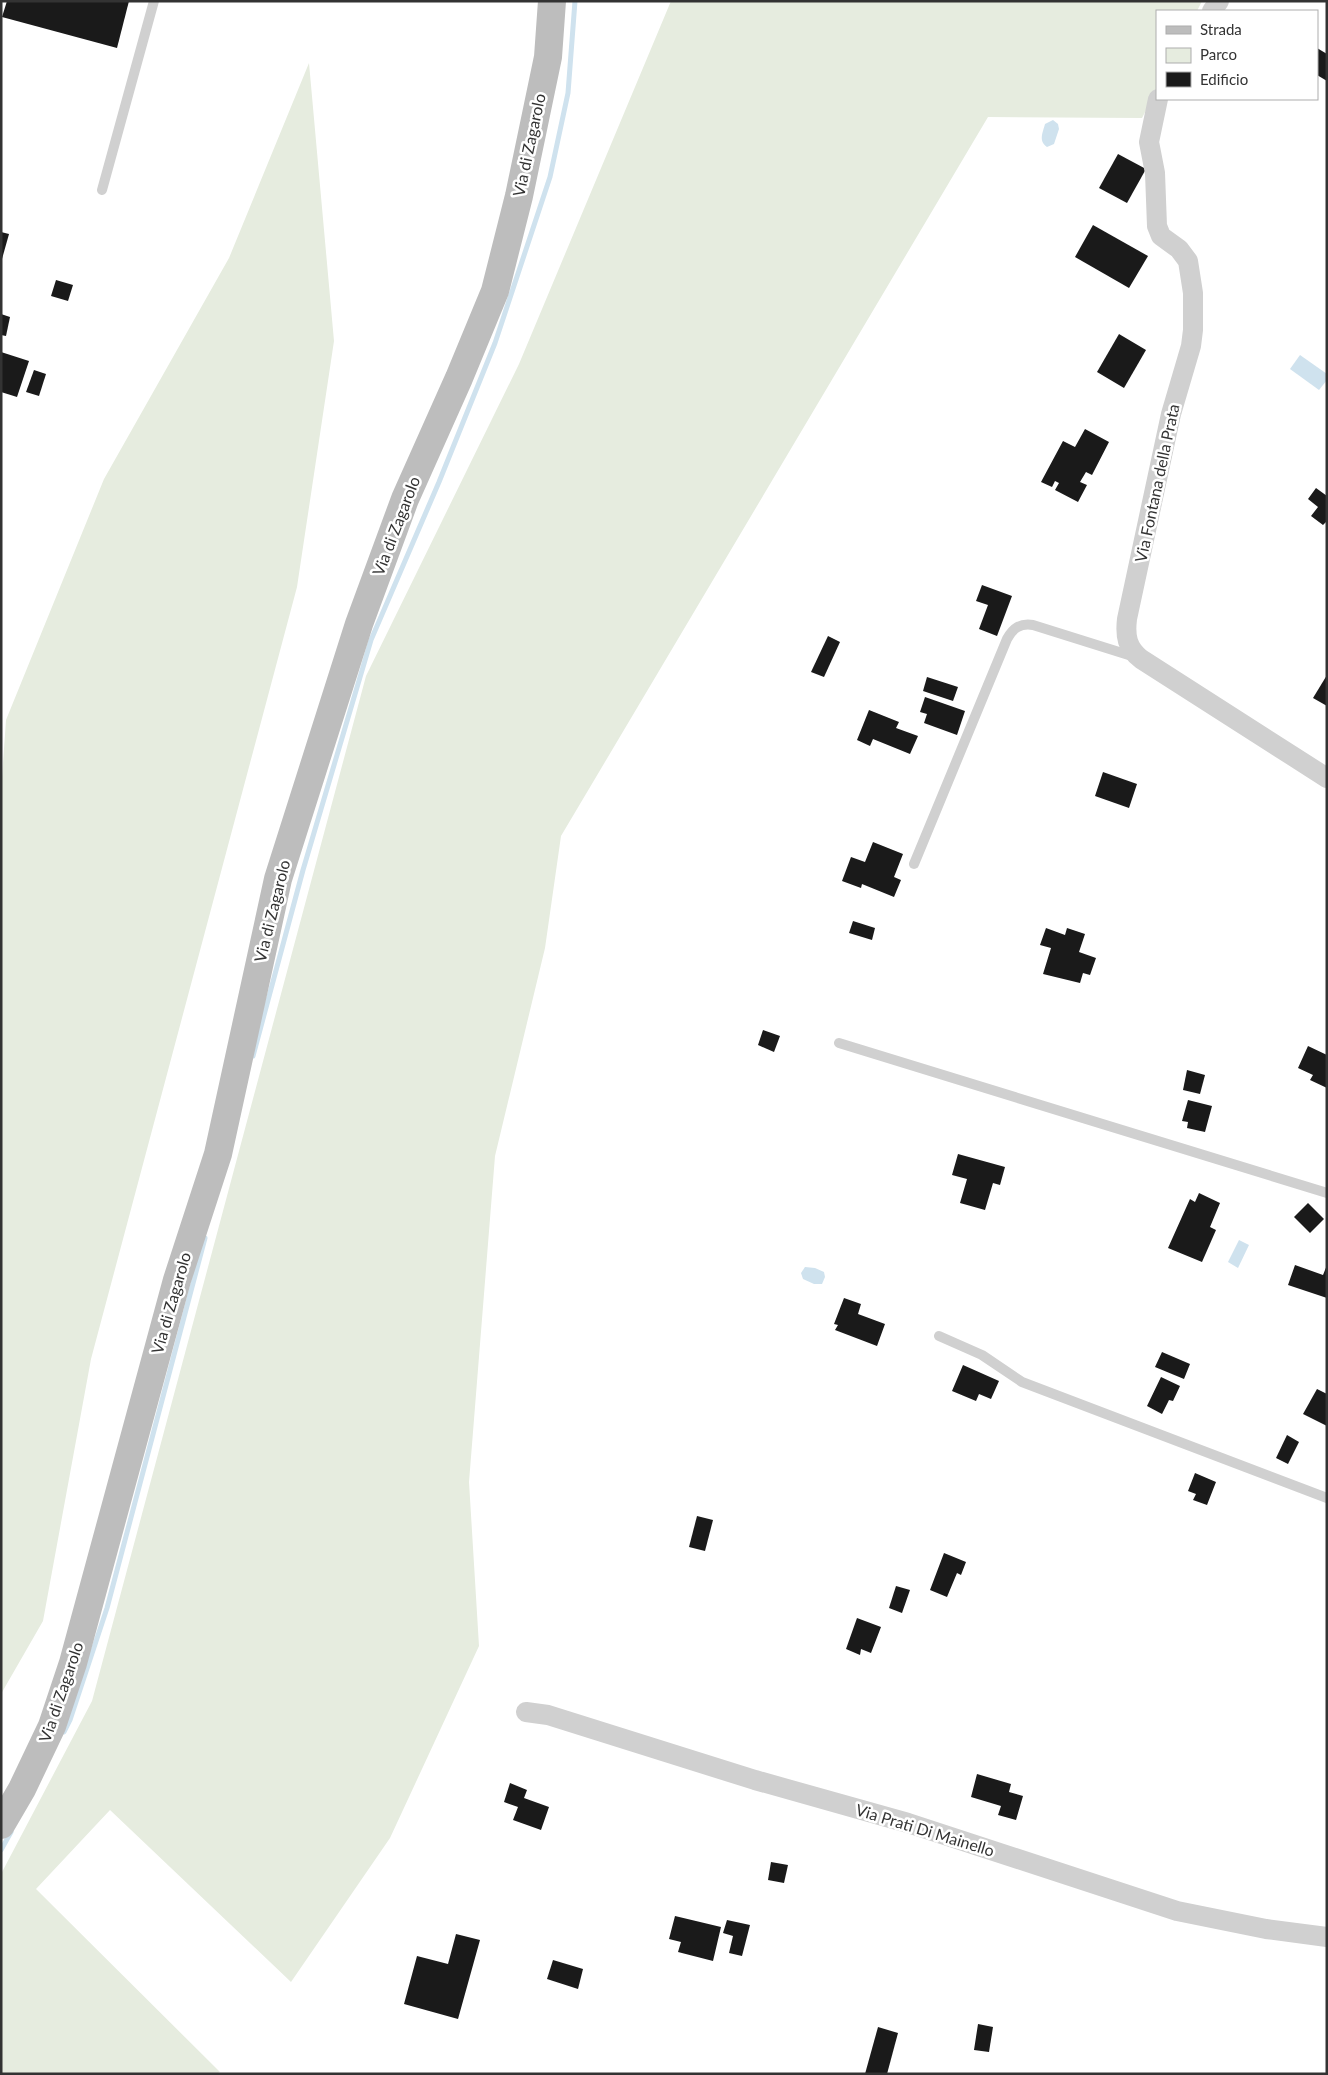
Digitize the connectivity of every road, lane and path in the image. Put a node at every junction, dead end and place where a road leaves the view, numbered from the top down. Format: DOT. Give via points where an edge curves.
graph roads {
  1 [pos="154,1"];
  2 [pos="552,1"];
  3 [pos="1158,100"];
  4 [pos="102,190"];
  5 [pos="1141,659"];
  6 [pos="1327,778"];
  7 [pos="914,864"];
  8 [pos="839,1044"];
  9 [pos="1327,1193"];
  10 [pos="939,1336"];
  11 [pos="1327,1498"];
  12 [pos="526,1712"];
  13 [pos="1,1825"];
  14 [pos="1327,1937"];
  1 -- 4 [label="lane"];
  2 -- 13 [label="main road, Via di Zagarolo" via="548,57 495,291 405,499 359,624 278,879 218,1154 177,1280 73,1662 52,1726"];
  3 -- 5 [label="street, Via Fontana della Prata" via="1149,139 1155,173 1157,226 1161,236 1188,261 1194,310 1191,346 1171,414 1127,619 1127,641"];
  5 -- 6 [label="street, Via Fontana della Prata"];
  5 -- 7 [label="lane" via="1033,625 1022,624 1014,630 1007,640"];
  8 -- 9 [label="lane"];
  10 -- 11 [label="lane" via="982,1355 1022,1382"];
  12 -- 14 [label="street, Via Prati Di Mainello" via="548,1715 755,1780 908,1823 1177,1911 1266,1929"];
}
